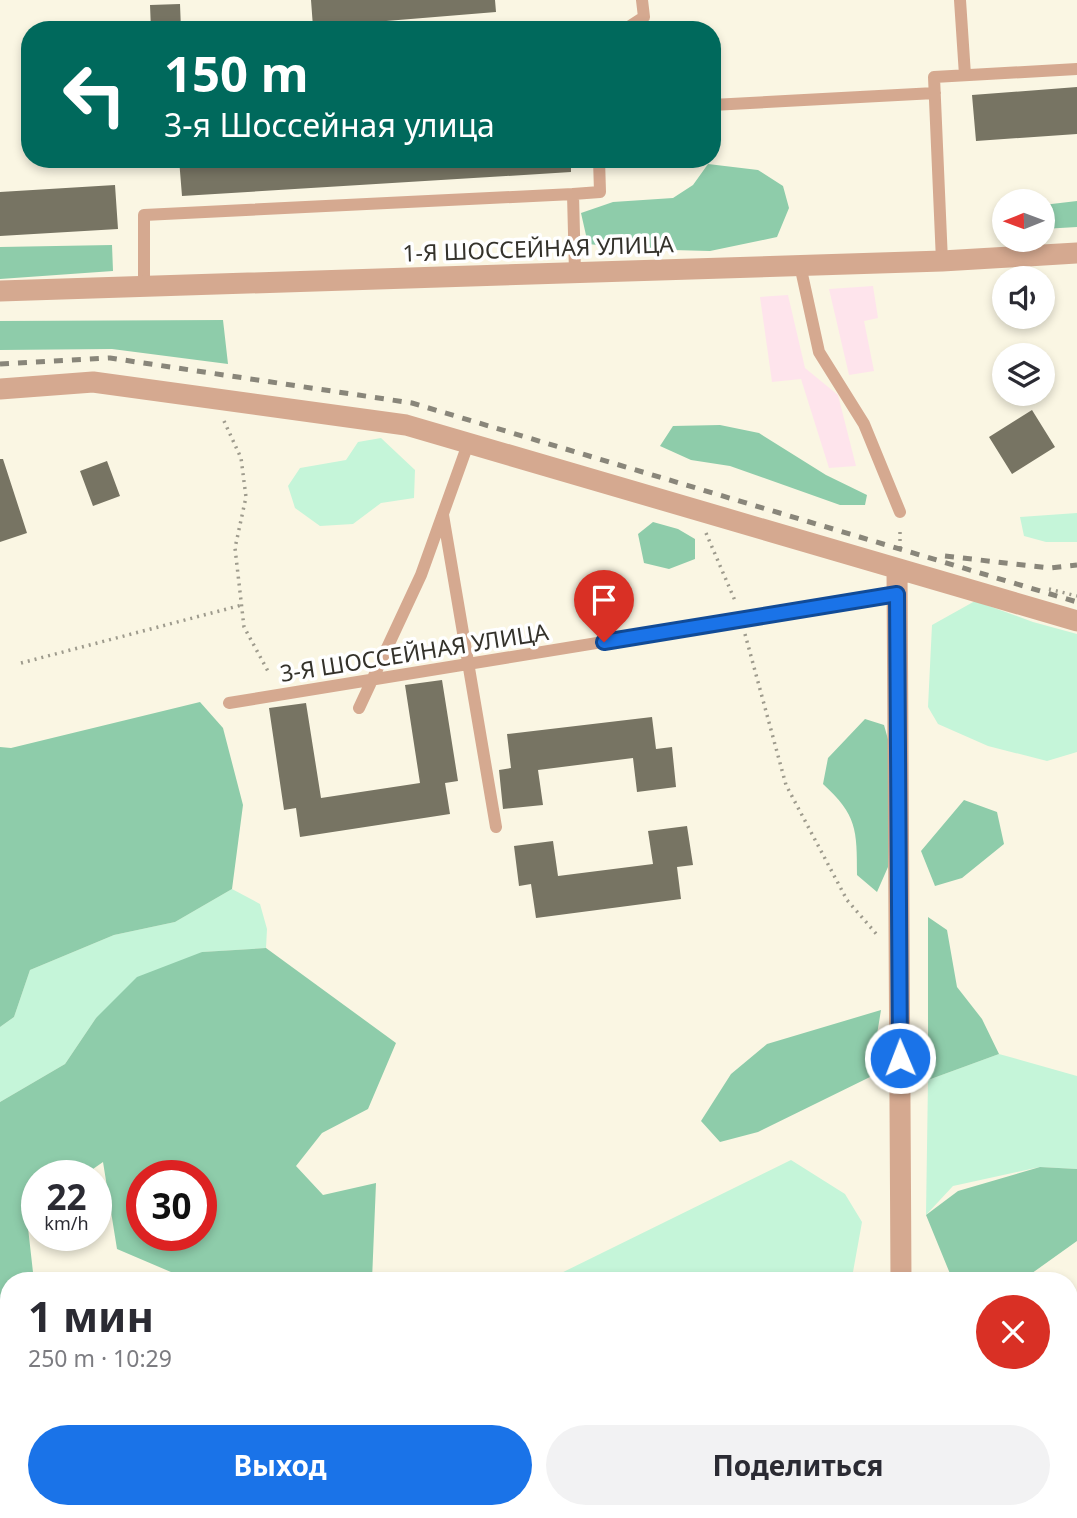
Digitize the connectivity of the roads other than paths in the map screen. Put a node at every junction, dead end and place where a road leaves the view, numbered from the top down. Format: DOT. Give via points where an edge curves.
graph roads {
  1 [pos="642,0"];
  2 [pos="960,0"];
  3 [pos="638,21"];
  4 [pos="1077,69"];
  5 [pos="965,75"];
  6 [pos="935,93"];
  7 [pos="721,105"];
  8 [pos="599,168"];
  9 [pos="573,194"];
  10 [pos="1077,253"];
  11 [pos="942,261"];
  12 [pos="800,265"];
  13 [pos="575,273"];
  14 [pos="144,286"];
  15 [pos="0,291"];
  16 [pos="0,389"];
  17 [pos="468,444"];
  18 [pos="900,512"];
  19 [pos="443,515"];
  20 [pos="897,570"];
  21 [pos="897,594"];
  22 [pos="1077,621"];
  23 [pos="468,664"];
  24 [pos="373,680"];
  25 [pos="229,703"];
  26 [pos="359,709"];
  27 [pos="496,827"];
  28 [pos="901,1272"];
  1 -- 3 [label="lane" via="644,17"];
  2 -- 5 [label="lane"];
  4 -- 5 [label="lane"];
  5 -- 6 [label="lane" via="934,77"];
  6 -- 7 [label="lane"];
  6 -- 11 [label="lane"];
  8 -- 9 [label="lane" via="600,192"];
  9 -- 13 [label="lane"];
  9 -- 14 [label="lane" via="145,215"];
  10 -- 11 [label="street, 1-Я ШОССЕЙНАЯ УЛИЦА"];
  11 -- 12 [label="street, 1-Я ШОССЕЙНАЯ УЛИЦА"];
  12 -- 13 [label="street, 1-Я ШОССЕЙНАЯ УЛИЦА"];
  12 -- 18 [label="lane" via="819,352 864,424"];
  13 -- 14 [label="street, 1-Я ШОССЕЙНАЯ УЛИЦА"];
  14 -- 15 [label="street, 1-Я ШОССЕЙНАЯ УЛИЦА"];
  16 -- 17 [label="street" via="93,382 406,425"];
  17 -- 19 [label="lane"];
  17 -- 20 [label="street"];
  19 -- 23 [label="lane"];
  19 -- 24 [label="lane"];
  20 -- 21 [label="street"];
  20 -- 22 [label="street"];
  21 -- 23 [label="lane, 3-Я ШОССЕЙНАЯ УЛИЦА"];
  21 -- 28 [label="street"];
  23 -- 24 [label="lane, 3-Я ШОССЕЙНАЯ УЛИЦА"];
  23 -- 27 [label="lane"];
  24 -- 25 [label="lane, 3-Я ШОССЕЙНАЯ УЛИЦА"];
  24 -- 26 [label="lane"];
}
